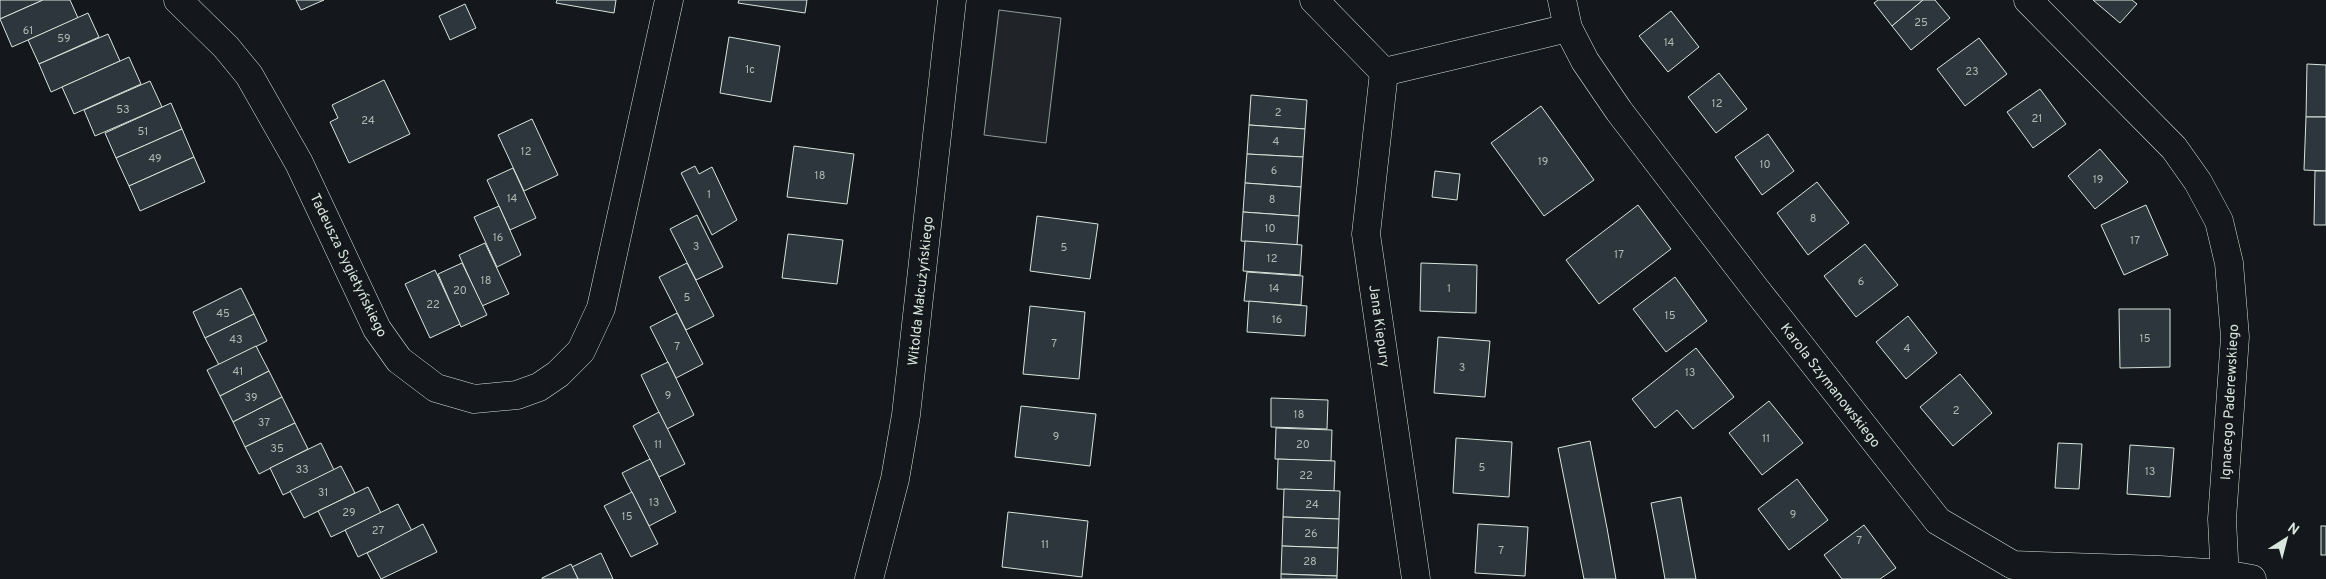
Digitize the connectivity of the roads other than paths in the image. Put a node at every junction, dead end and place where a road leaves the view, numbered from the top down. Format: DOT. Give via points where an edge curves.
graph roads {
  1 [pos="178,0"];
  2 [pos="669,0"];
  3 [pos="952,0"];
  4 [pos="1314,0"];
  5 [pos="1562,0"];
  6 [pos="2028,0"];
  7 [pos="1568,28"];
  8 [pos="1384,72"];
  9 [pos="2224,577"];
  10 [pos="869,579"];
  11 [pos="1416,579"];
  12 [pos="2252,579"];
  1 -- 2 [label="street, Tadeusza Sygietyńskiego" via="250,75 299,163 377,329 399,360 436,388 474,400 517,395 558,374 580,351 601,308"];
  3 -- 10 [label="street, Witolda Małcużyńskiego" via="906,415 895,479"];
  4 -- 8 [label="street"];
  5 -- 7 [label="street, Karola Szymanowskiego"];
  6 -- 9 [label="street, Ignacego Paderewskiego" via="2174,148 2198,182 2219,221 2229,263 2236,337 2222,519"];
  7 -- 8 [label="street"];
  7 -- 9 [label="street, Karola Szymanowskiego" via="1585,61 1619,111 1938,521 2012,565"];
  8 -- 11 [label="street, Jana Kiepury" via="1366,234"];
  9 -- 12 [label="street, Karola Szymanowskiego"];
}
